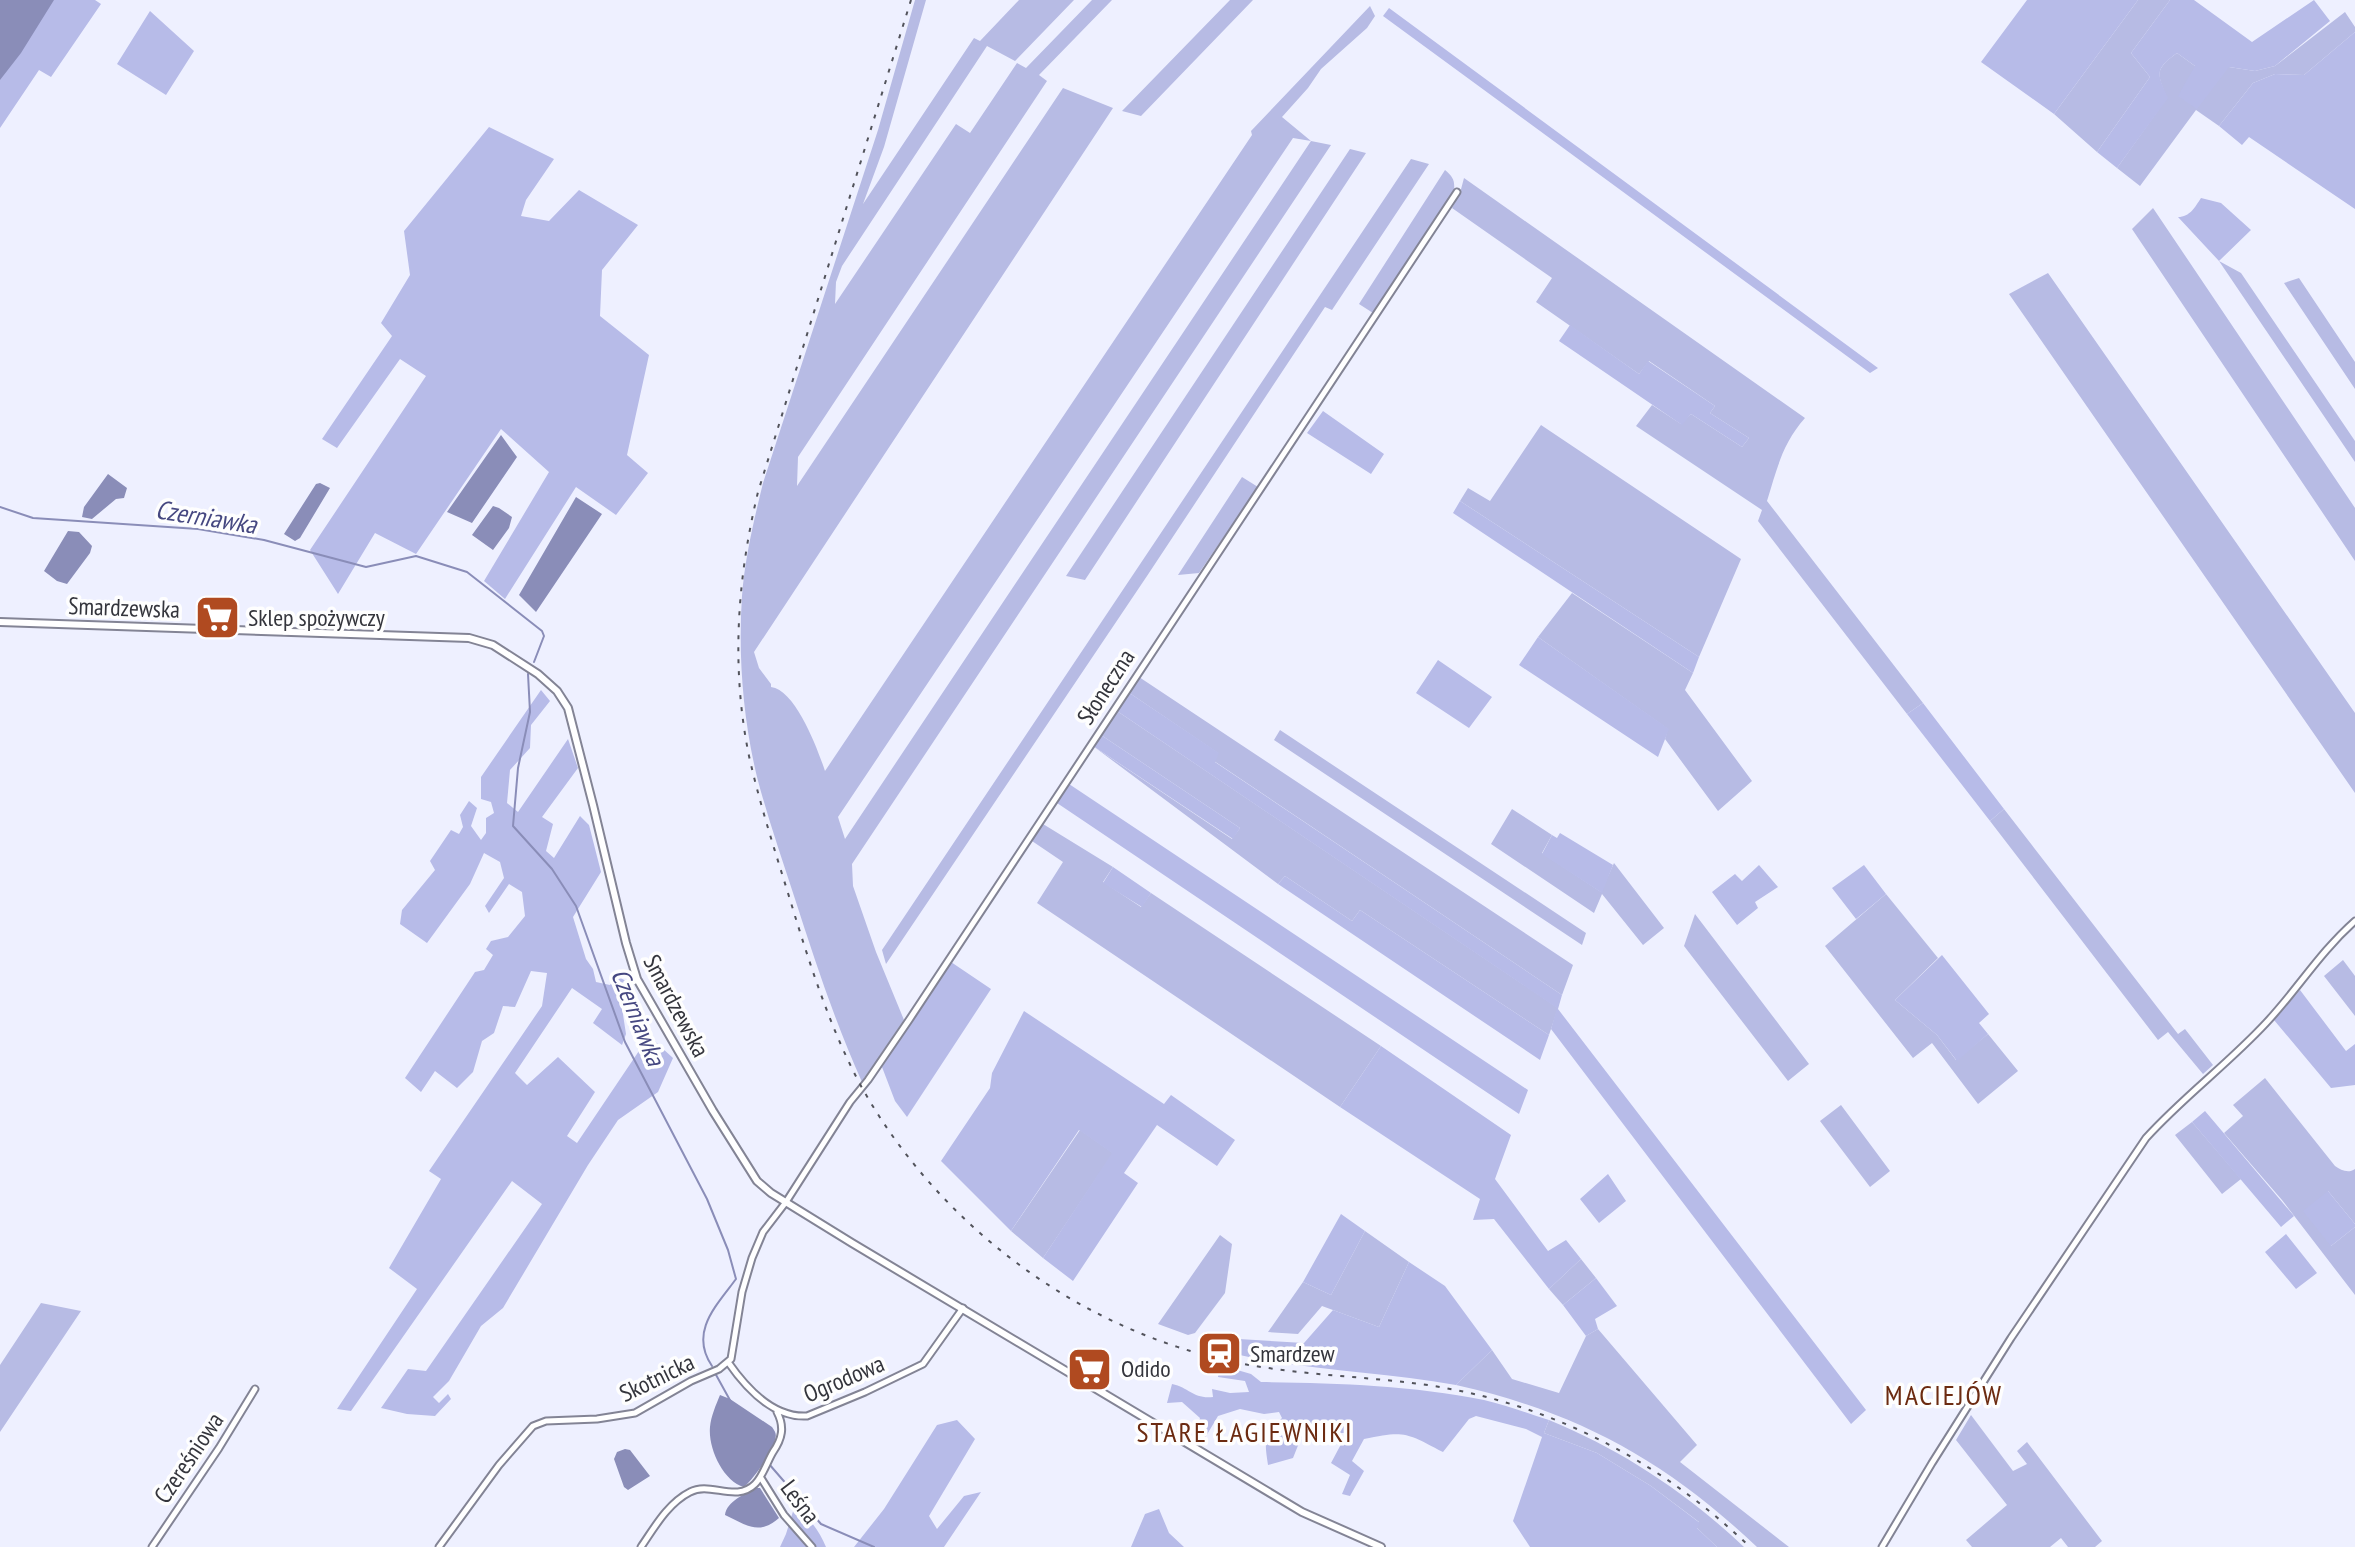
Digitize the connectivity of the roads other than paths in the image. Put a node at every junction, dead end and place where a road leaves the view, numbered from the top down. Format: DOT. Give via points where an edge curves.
graph roads {
  1 [pos="1457,192"];
  2 [pos="0,622"];
  3 [pos="2355,921"];
  4 [pos="786,1202"];
  5 [pos="963,1308"];
  6 [pos="728,1362"];
  7 [pos="255,1389"];
  8 [pos="775,1410"];
  9 [pos="760,1477"];
  10 [pos="152,1547"];
  11 [pos="439,1547"];
  12 [pos="641,1547"];
  13 [pos="812,1547"];
  14 [pos="1381,1547"];
  15 [pos="1882,1547"];
  1 -- 4 [label="street, Słoneczna"];
  2 -- 4 [label="street, Smardzewska" via="469,638 493,645 548,681 571,717 637,979 747,1168"];
  3 -- 15 [label="street" via="2316,959 2267,1022 2141,1145 2011,1338"];
  4 -- 5 [label="street, Smardzewska"];
  4 -- 6 [label="street, Skotnicka" via="763,1232 752,1258"];
  5 -- 8 [label="street, Ogrodowa" via="923,1364 807,1416"];
  5 -- 14 [label="street, Smardzewska" via="1296,1508"];
  6 -- 8 [label="street, Ogrodowa"];
  6 -- 11 [label="street, Skotnicka" via="635,1413 533,1426"];
  7 -- 10 [label="street, Czereśniowa"];
  8 -- 9 [label="street" via="781,1440"];
  9 -- 12 [label="street" via="741,1492 689,1492"];
  9 -- 13 [label="street, Leśna"];
}
